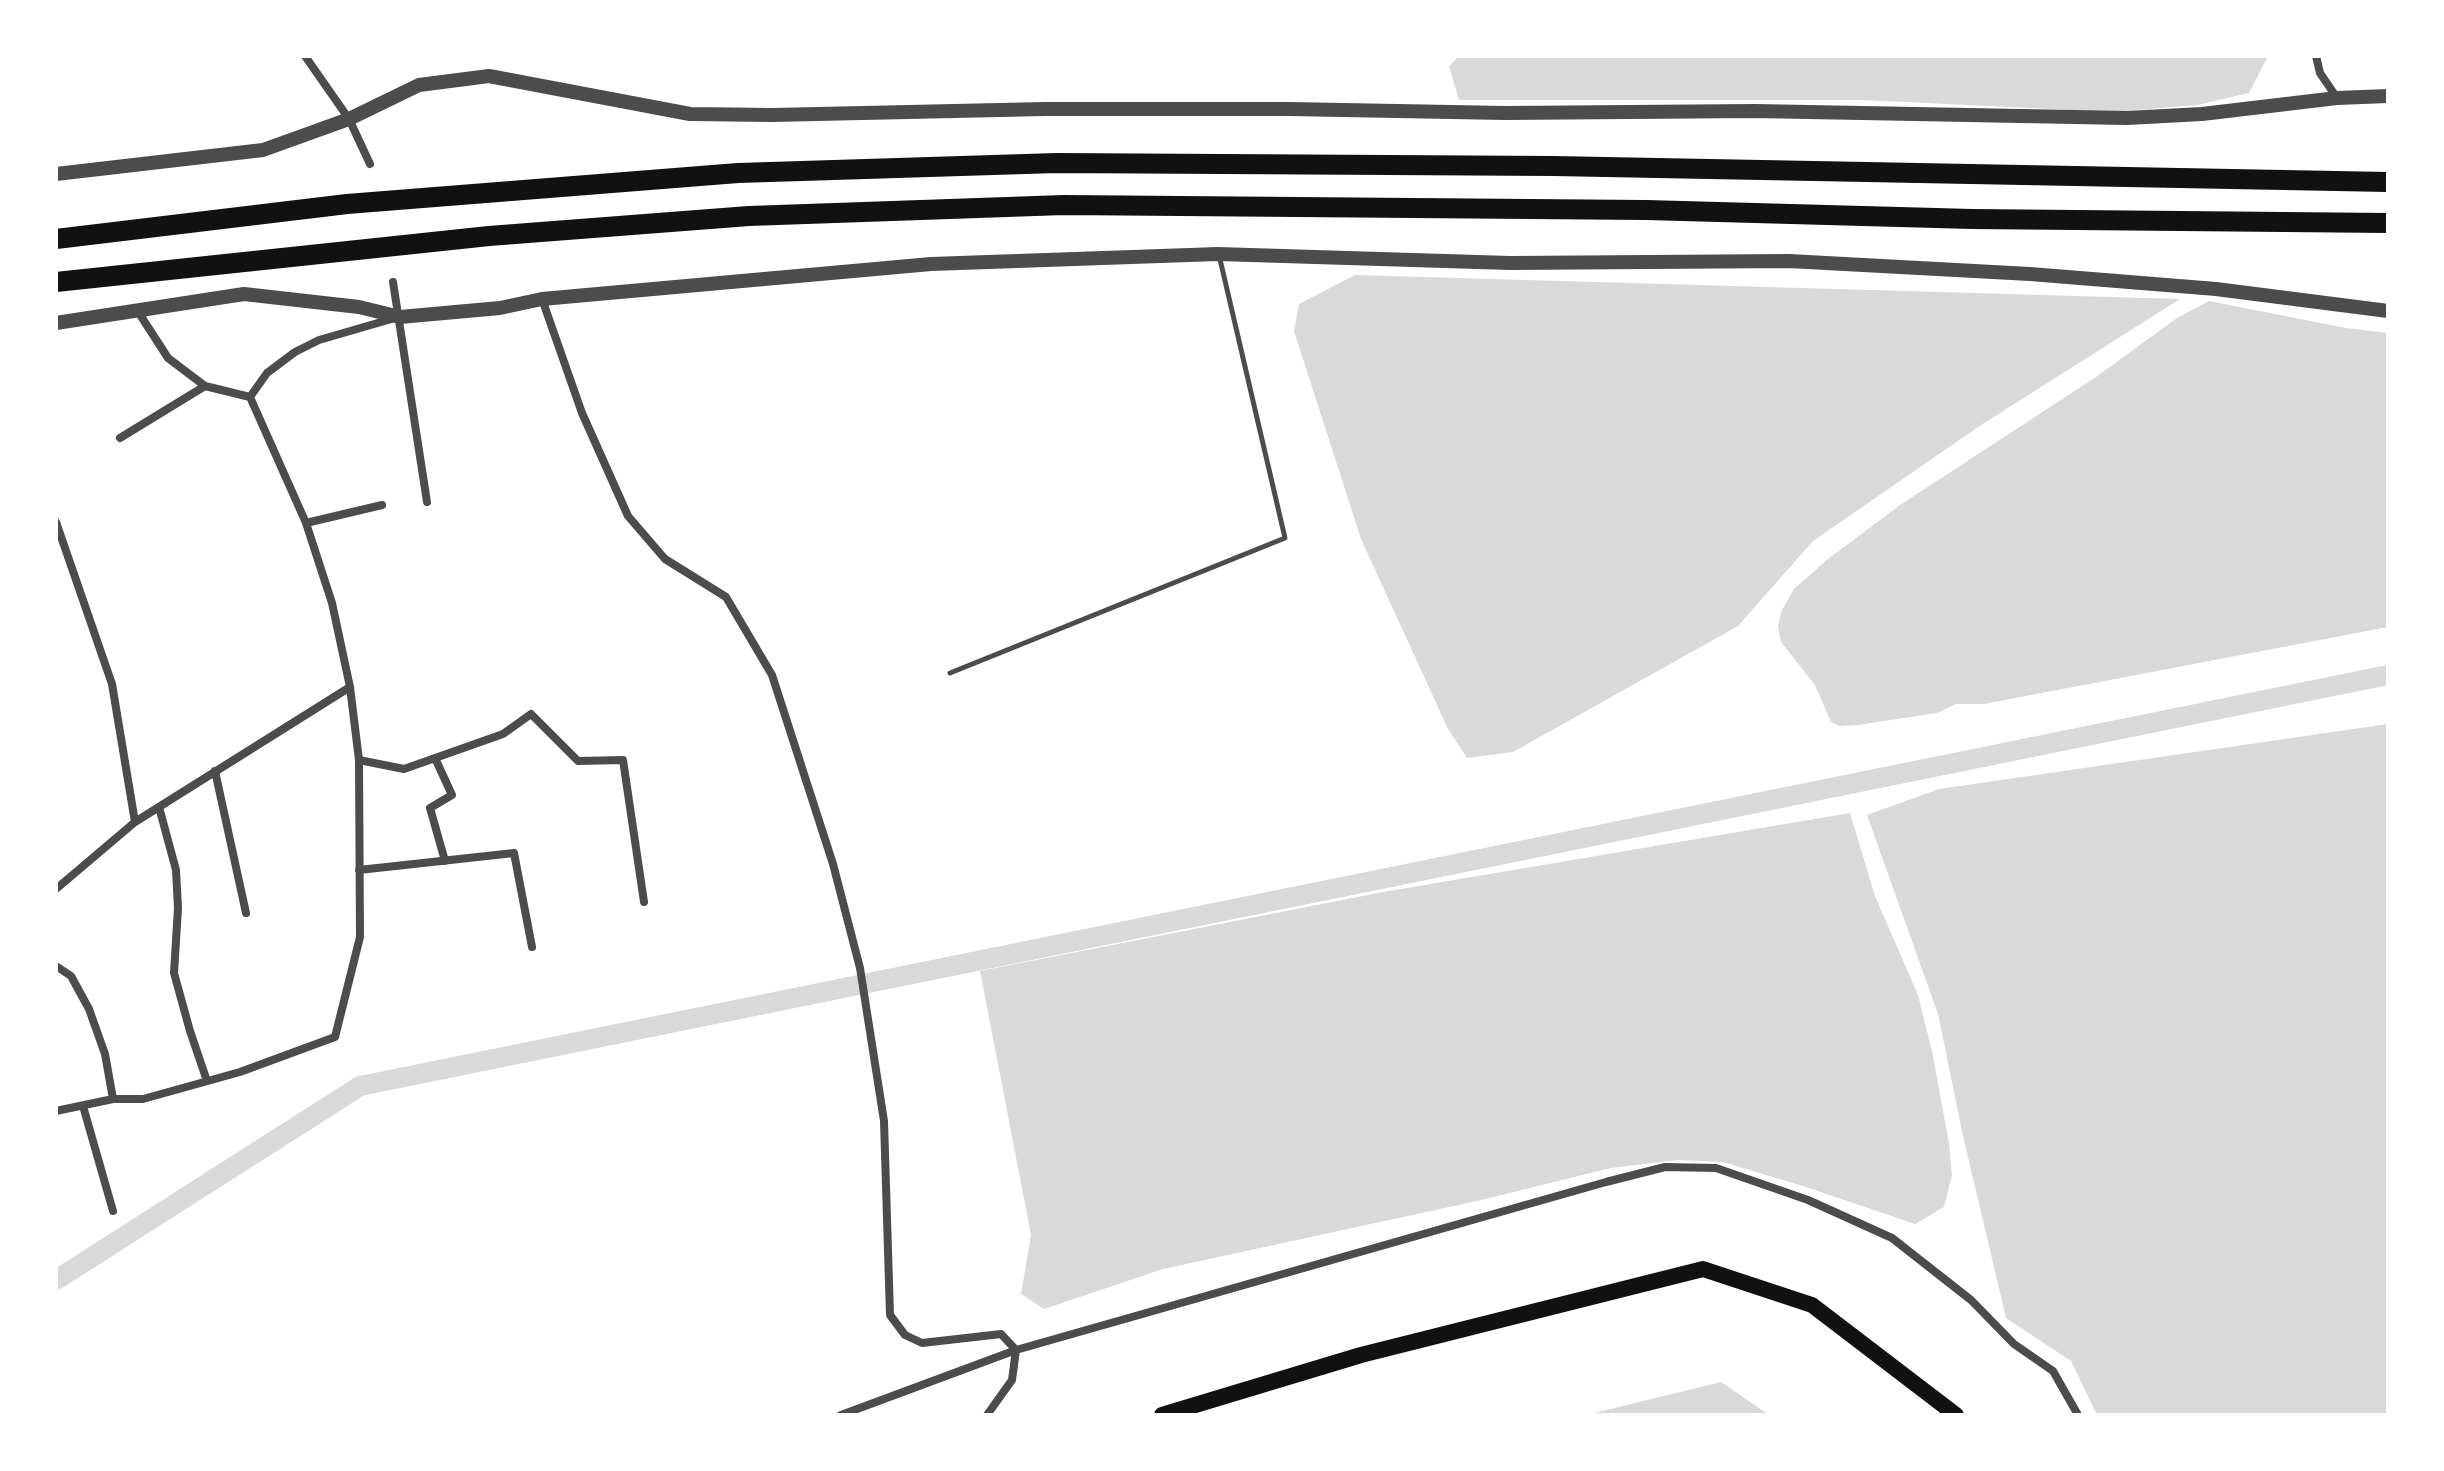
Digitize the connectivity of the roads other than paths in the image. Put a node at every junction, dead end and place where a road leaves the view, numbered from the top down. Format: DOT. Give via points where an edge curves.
graph roads {
  1 [pos="305,56"];
  2 [pos="2316,56"];
  3 [pos="2388,96"];
  4 [pos="2337,98"];
  5 [pos="349,119"];
  6 [pos="370,164"];
  7 [pos="56,174"];
  8 [pos="2388,182"];
  9 [pos="2388,223"];
  10 [pos="56,239"];
  11 [pos="1218,254"];
  12 [pos="56,282"];
  13 [pos="393,282"];
  14 [pos="542,299"];
  15 [pos="137,310"];
  16 [pos="2388,311"];
  17 [pos="400,317"];
  18 [pos="56,323"];
  19 [pos="205,386"];
  20 [pos="250,397"];
  21 [pos="120,438"];
  22 [pos="427,502"];
  23 [pos="382,505"];
  24 [pos="56,522"];
  25 [pos="306,523"];
  26 [pos="950,673"];
  27 [pos="350,687"];
  28 [pos="435,758"];
  29 [pos="359,760"];
  30 [pos="215,771"];
  31 [pos="159,807"];
  32 [pos="135,822"];
  33 [pos="445,861"];
  34 [pos="359,870"];
  35 [pos="56,889"];
  36 [pos="644,902"];
  37 [pos="246,913"];
  38 [pos="532,947"];
  39 [pos="56,966"];
  40 [pos="207,1081"];
  41 [pos="113,1099"];
  42 [pos="83,1106"];
  43 [pos="56,1111"];
  44 [pos="113,1211"];
  45 [pos="1016,1350"];
  46 [pos="841,1415"];
  47 [pos="987,1415"];
  48 [pos="1162,1415"];
  49 [pos="1956,1415"];
  50 [pos="2078,1415"];
  1 -- 5 [label="street"];
  2 -- 4 [label="street" via="2320,73"];
  3 -- 4 [label="street"];
  4 -- 5 [label="street" via="2127,118 1289,109 717,115 489,76 419,85"];
  5 -- 6 [label="street"];
  5 -- 7 [label="street" via="263,150"];
  8 -- 10 [label="highway" via="1553,166 1057,163 738,173 347,204"];
  9 -- 12 [label="highway" via="1064,205 749,216 550,231"];
  11 -- 14 [label="street" via="931,264"];
  11 -- 16 [label="street" via="1510,263 1789,261 2216,289"];
  11 -- 26 [label="lane" via="1285,538"];
  13 -- 17 [label="street"];
  14 -- 17 [label="street"];
  14 -- 45 [label="street" via="582,413 628,516 665,559 726,597 772,675 833,864 860,968 884,1121 890,1315 905,1335 922,1343 1001,1334"];
  15 -- 17 [label="street" via="244,294"];
  15 -- 18 [label="street"];
  15 -- 19 [label="street" via="168,358"];
  17 -- 20 [label="street" via="295,352 267,373"];
  17 -- 22 [label="street"];
  19 -- 20 [label="street"];
  19 -- 21 [label="street"];
  20 -- 25 [label="street"];
  23 -- 25 [label="street"];
  24 -- 32 [label="street" via="112,684"];
  25 -- 27 [label="street" via="332,603"];
  27 -- 29 [label="street"];
  27 -- 30 [label="street"];
  28 -- 29 [label="street" via="404,769"];
  28 -- 33 [label="street" via="452,795 430,808"];
  28 -- 36 [label="street" via="503,734 531,714 578,761 623,760"];
  29 -- 34 [label="street"];
  30 -- 31 [label="street"];
  30 -- 37 [label="street"];
  31 -- 32 [label="street"];
  31 -- 40 [label="street" via="176,870 174,973"];
  32 -- 35 [label="street"];
  33 -- 34 [label="street"];
  33 -- 38 [label="street" via="514,853"];
  34 -- 40 [label="street" via="360,937 335,1037"];
  39 -- 41 [label="street" via="71,976 89,1009"];
  40 -- 41 [label="street" via="143,1099"];
  41 -- 42 [label="street"];
  42 -- 43 [label="street"];
  42 -- 44 [label="street"];
  45 -- 46 [label="street"];
  45 -- 47 [label="street" via="1012,1380"];
  45 -- 50 [label="street" via="1621,1178 1665,1167 1716,1168 1808,1200 1892,1238 1971,1300 2014,1344 2053,1371"];
  48 -- 49 [label="main road" via="1361,1355 1703,1269 1812,1305"];
}
